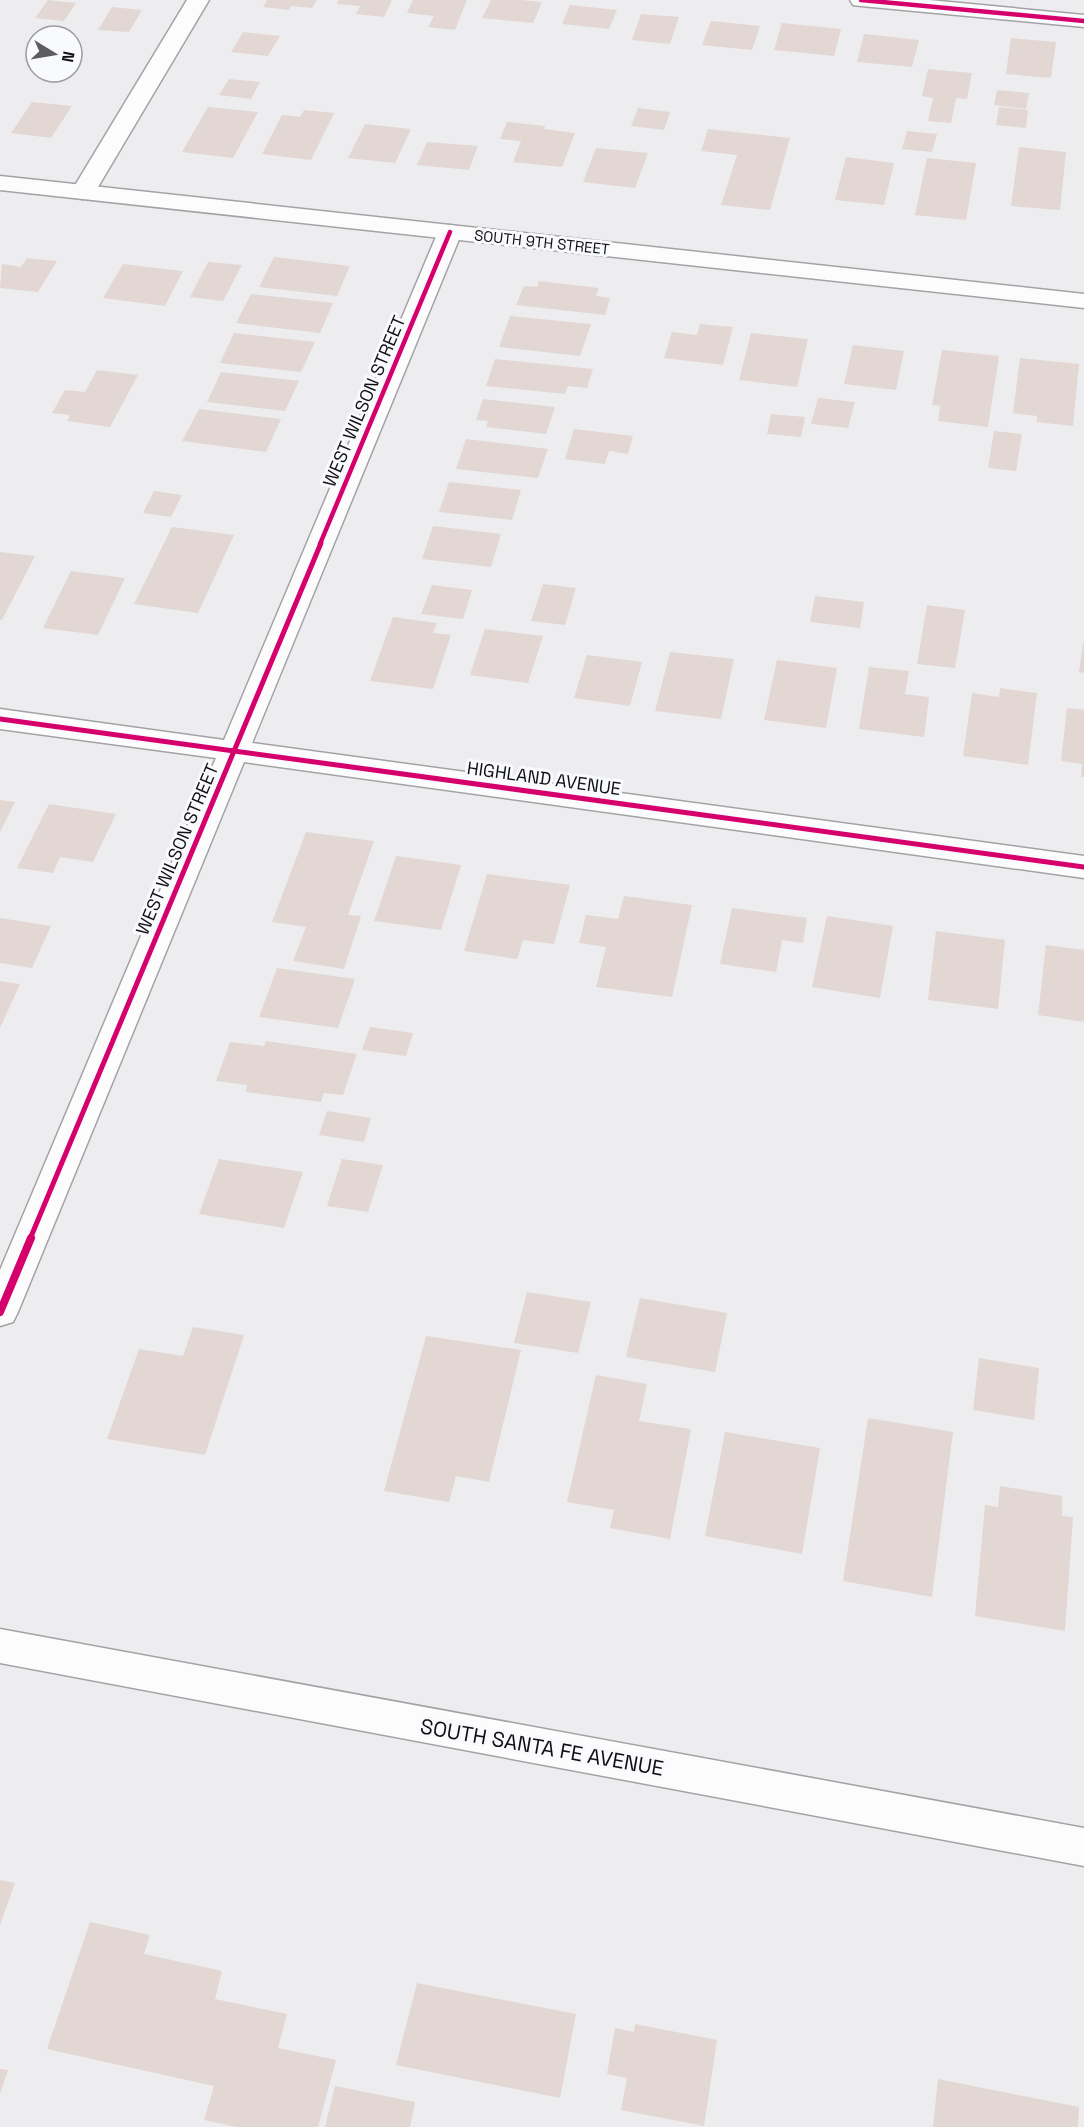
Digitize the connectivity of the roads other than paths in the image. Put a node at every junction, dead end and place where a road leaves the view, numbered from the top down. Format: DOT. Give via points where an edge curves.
graph roads {
  1 [pos="198,0"];
  2 [pos="861,0"];
  3 [pos="1084,21"];
  4 [pos="0,183"];
  5 [pos="83,192"];
  6 [pos="450,232"];
  7 [pos="1084,302"];
  8 [pos="0,719"];
  9 [pos="234,751"];
  10 [pos="1084,867"];
  11 [pos="0,1312"];
  12 [pos="0,1646"];
  13 [pos="1084,1847"];
  1 -- 5 [label="street"];
  2 -- 3 [label="street"];
  4 -- 5 [label="street, SOUTH 9TH STREET"];
  5 -- 6 [label="street, SOUTH 9TH STREET"];
  6 -- 7 [label="street, SOUTH 9TH STREET"];
  6 -- 9 [label="street, WEST WILSON STREET"];
  8 -- 9 [label="street, HIGHLAND AVENUE"];
  9 -- 10 [label="street, HIGHLAND AVENUE"];
  9 -- 11 [label="street, WEST WILSON STREET"];
  12 -- 13 [label="street, SOUTH SANTA FE AVENUE"];
}
